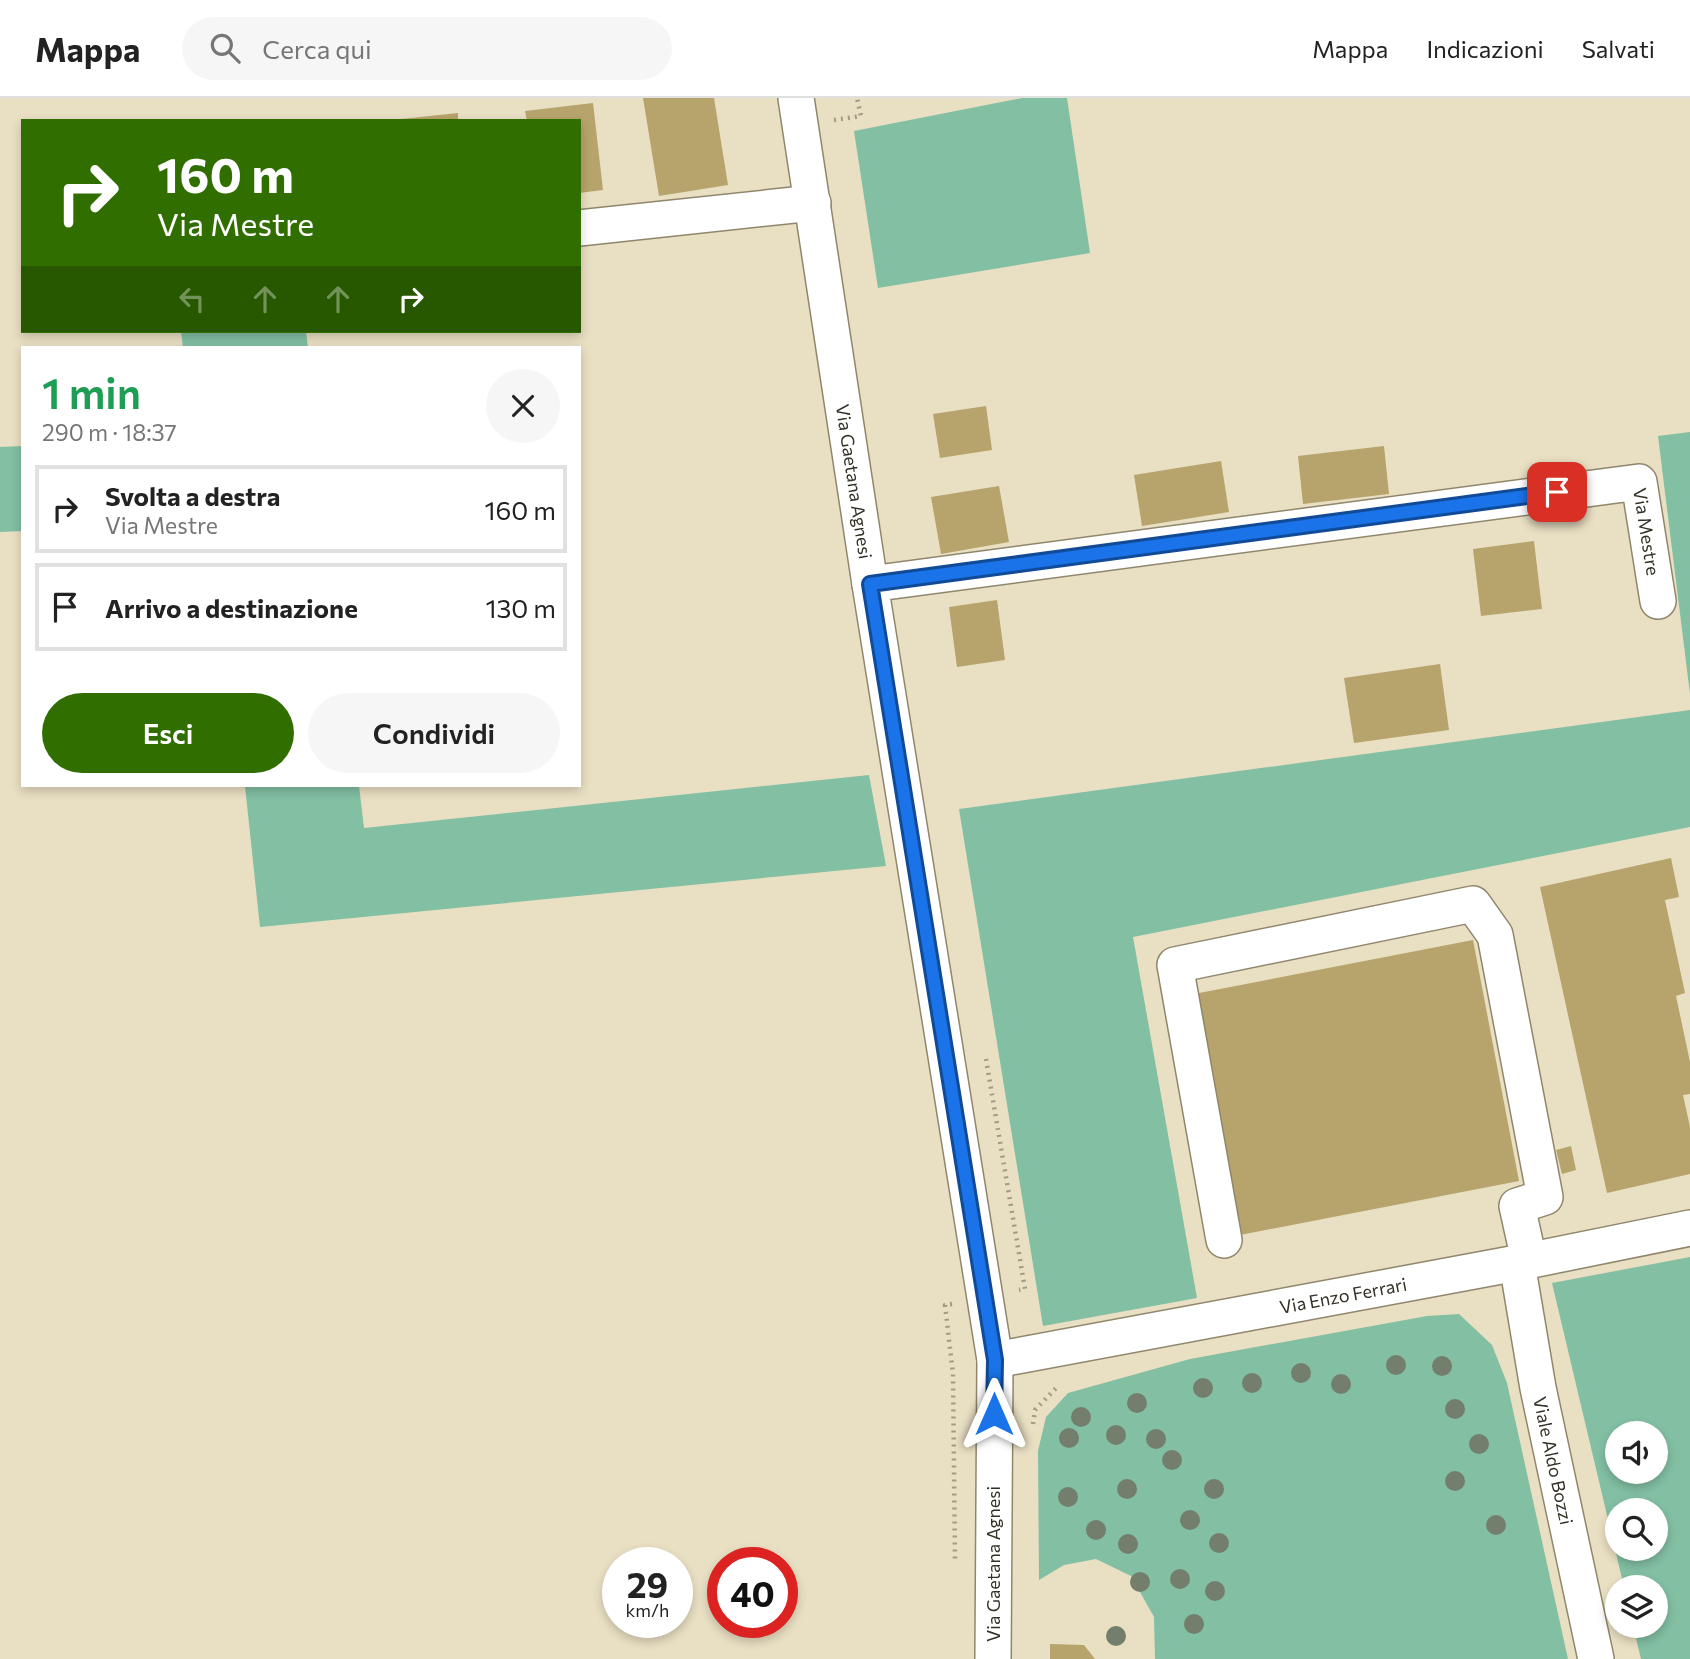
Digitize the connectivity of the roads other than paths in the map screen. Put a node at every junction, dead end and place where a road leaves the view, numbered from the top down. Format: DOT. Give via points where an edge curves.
graph roads {
  1 [pos="801,99"];
  2 [pos="813,203"];
  3 [pos="581,228"];
  4 [pos="870,584"];
  5 [pos="1658,601"];
  6 [pos="1690,1228"];
  7 [pos="1224,1240"];
  8 [pos="1523,1261"];
  9 [pos="995,1360"];
  10 [pos="993,1659"];
  11 [pos="1596,1659"];
  1 -- 2 [label="street, Via Gaetana Agnesi"];
  2 -- 3 [label="street"];
  2 -- 4 [label="street, Via Gaetana Agnesi"];
  4 -- 5 [label="street, Via Mestre" via="1639,482"];
  4 -- 9 [label="street, Via Gaetana Agnesi"];
  6 -- 8 [label="street, Via Enzo Ferrari"];
  7 -- 8 [label="street, Viale Aldo Bozzi" via="1175,965 1473,904 1496,935 1545,1197 1517,1206"];
  8 -- 9 [label="street, Via Enzo Ferrari"];
  8 -- 11 [label="street, Viale Aldo Bozzi" via="1538,1388"];
  9 -- 10 [label="street, Via Gaetana Agnesi"];
}
